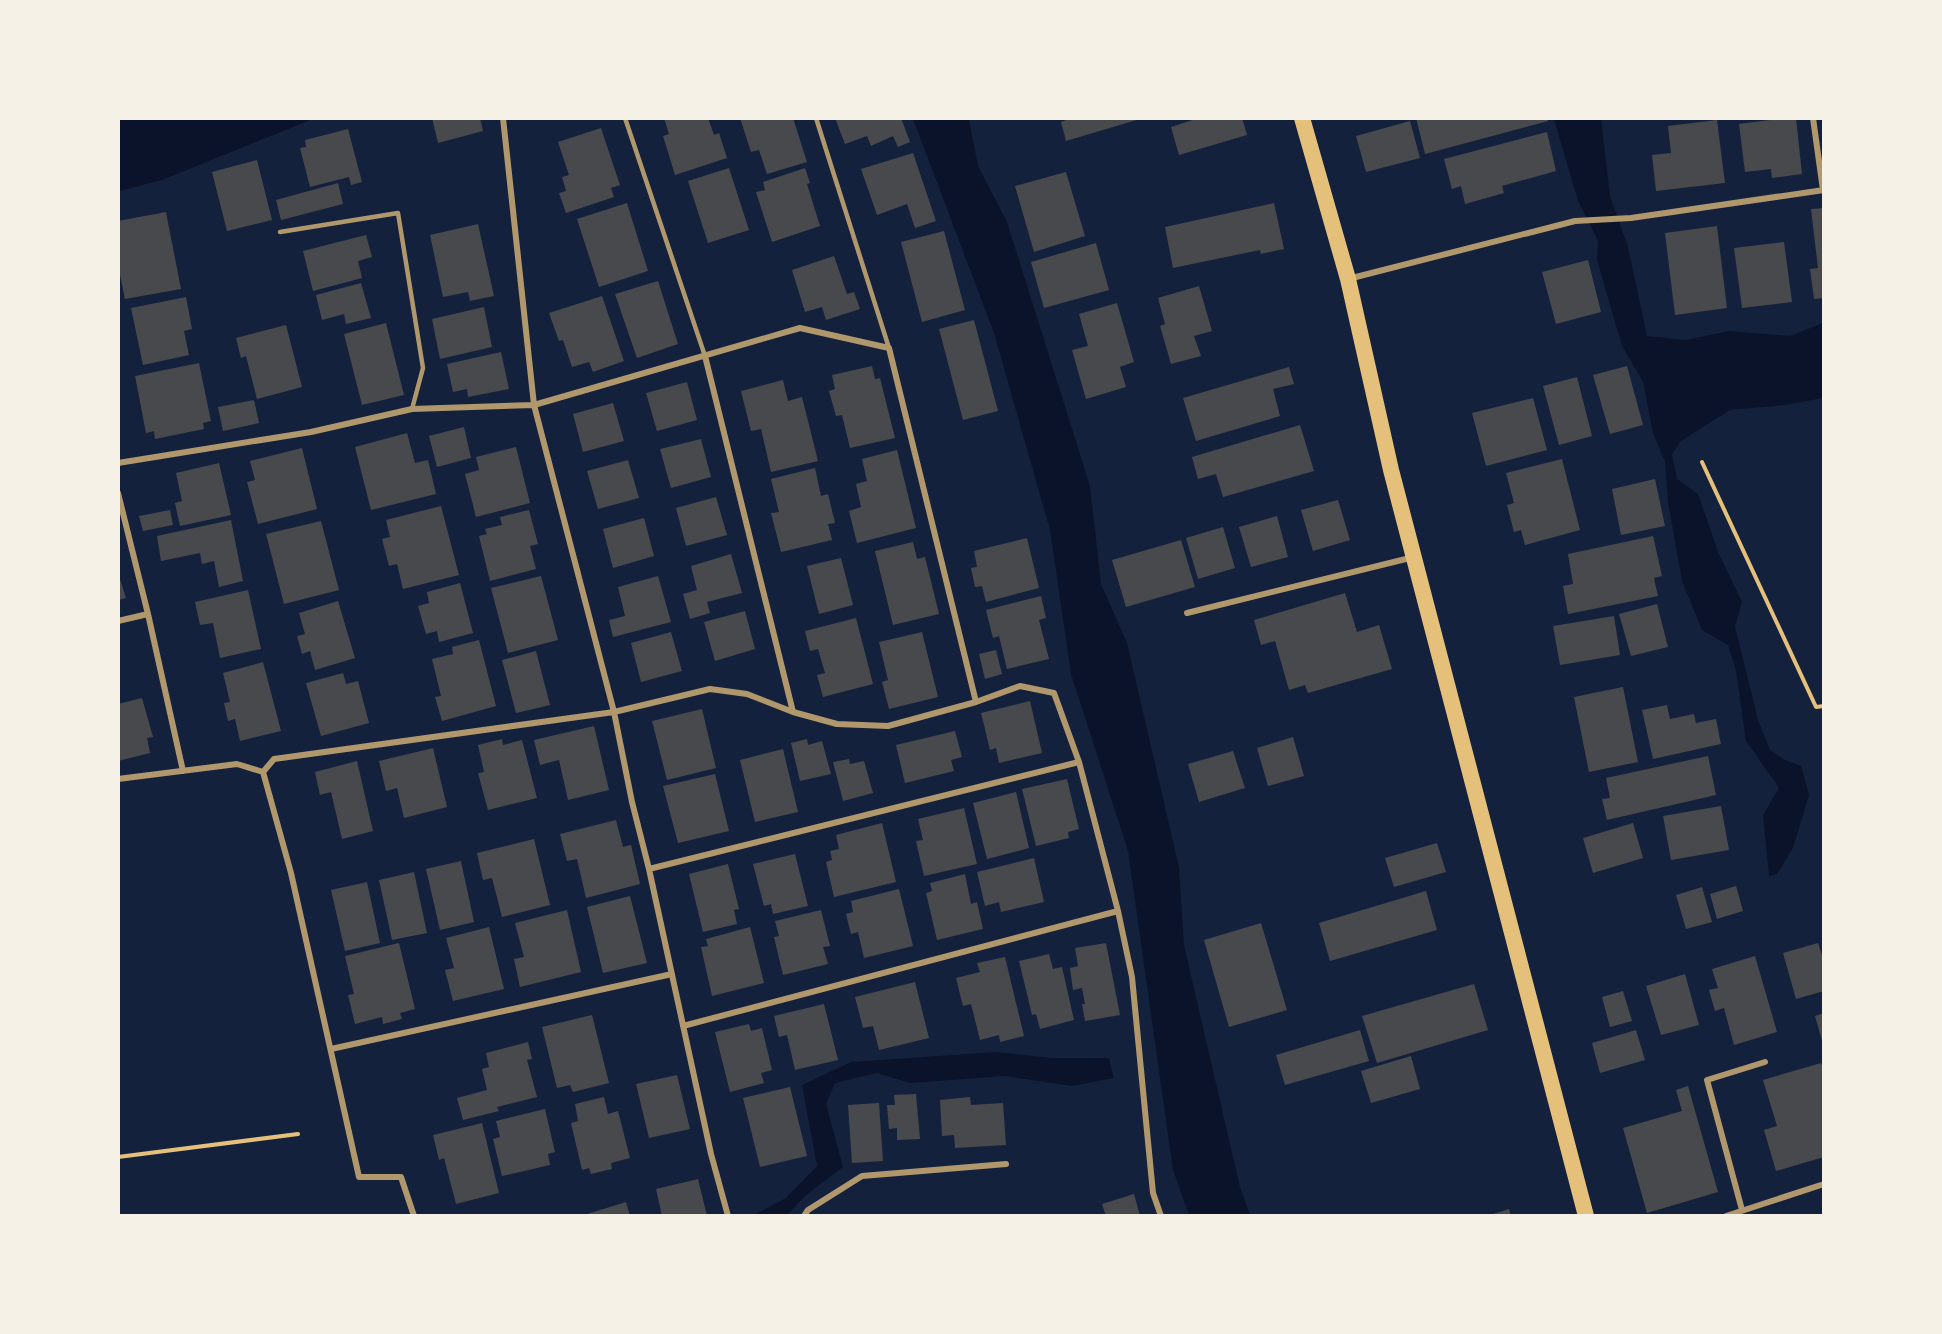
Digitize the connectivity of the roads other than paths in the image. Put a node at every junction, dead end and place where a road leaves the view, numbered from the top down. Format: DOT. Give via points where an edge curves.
graph roads {
  1 [pos="503,118"];
  2 [pos="625,118"];
  3 [pos="816,118"];
  4 [pos="1302,118"];
  5 [pos="1814,118"];
  6 [pos="1823,190"];
  7 [pos="280,232"];
  8 [pos="1348,279"];
  9 [pos="889,348"];
  10 [pos="705,356"];
  11 [pos="534,405"];
  12 [pos="412,409"];
  13 [pos="118,463"];
  14 [pos="118,493"];
  15 [pos="1414,557"];
  16 [pos="1187,613"];
  17 [pos="148,614"];
  18 [pos="118,621"];
  19 [pos="976,702"];
  20 [pos="615,712"];
  21 [pos="793,712"];
  22 [pos="1079,762"];
  23 [pos="183,771"];
  24 [pos="262,772"];
  25 [pos="118,780"];
  26 [pos="649,869"];
  27 [pos="1118,911"];
  28 [pos="672,974"];
  29 [pos="683,1026"];
  30 [pos="331,1049"];
  31 [pos="1765,1062"];
  32 [pos="1006,1164"];
  33 [pos="1824,1184"];
  34 [pos="1742,1210"];
  35 [pos="414,1215"];
  36 [pos="728,1215"];
  37 [pos="804,1215"];
  38 [pos="1161,1215"];
  39 [pos="1586,1215"];
  40 [pos="1726,1215"];
  1 -- 11 [label="street"];
  2 -- 10 [label="lane"];
  3 -- 9 [label="lane"];
  4 -- 8 [label="highway"];
  5 -- 6 [label="street"];
  6 -- 8 [label="street" via="1631,218 1575,221"];
  7 -- 12 [label="lane" via="398,213 423,368"];
  8 -- 15 [label="highway"];
  9 -- 10 [label="street" via="800,328"];
  9 -- 19 [label="street"];
  10 -- 11 [label="street"];
  10 -- 21 [label="street"];
  11 -- 12 [label="street"];
  11 -- 20 [label="street"];
  12 -- 13 [label="street" via="311,432"];
  14 -- 17 [label="street"];
  15 -- 16 [label="street"];
  15 -- 39 [label="highway"];
  17 -- 18 [label="street"];
  17 -- 23 [label="street"];
  19 -- 21 [label="street" via="888,726 837,724"];
  19 -- 22 [label="street" via="1020,686 1054,693"];
  20 -- 21 [label="street" via="710,689 747,694"];
  20 -- 24 [label="street" via="274,759"];
  20 -- 26 [label="street"];
  22 -- 26 [label="street"];
  22 -- 27 [label="street"];
  23 -- 24 [label="street" via="237,764"];
  23 -- 25 [label="street"];
  24 -- 30 [label="street" via="291,873"];
  26 -- 28 [label="street"];
  27 -- 29 [label="street"];
  27 -- 38 [label="street" via="1132,977 1153,1193"];
  28 -- 29 [label="street"];
  28 -- 30 [label="street"];
  29 -- 36 [label="street"];
  30 -- 35 [label="street" via="359,1178 401,1177"];
  31 -- 34 [label="street" via="1707,1080"];
  32 -- 37 [label="street" via="862,1176"];
  33 -- 34 [label="street"];
  34 -- 40 [label="street"];
}
